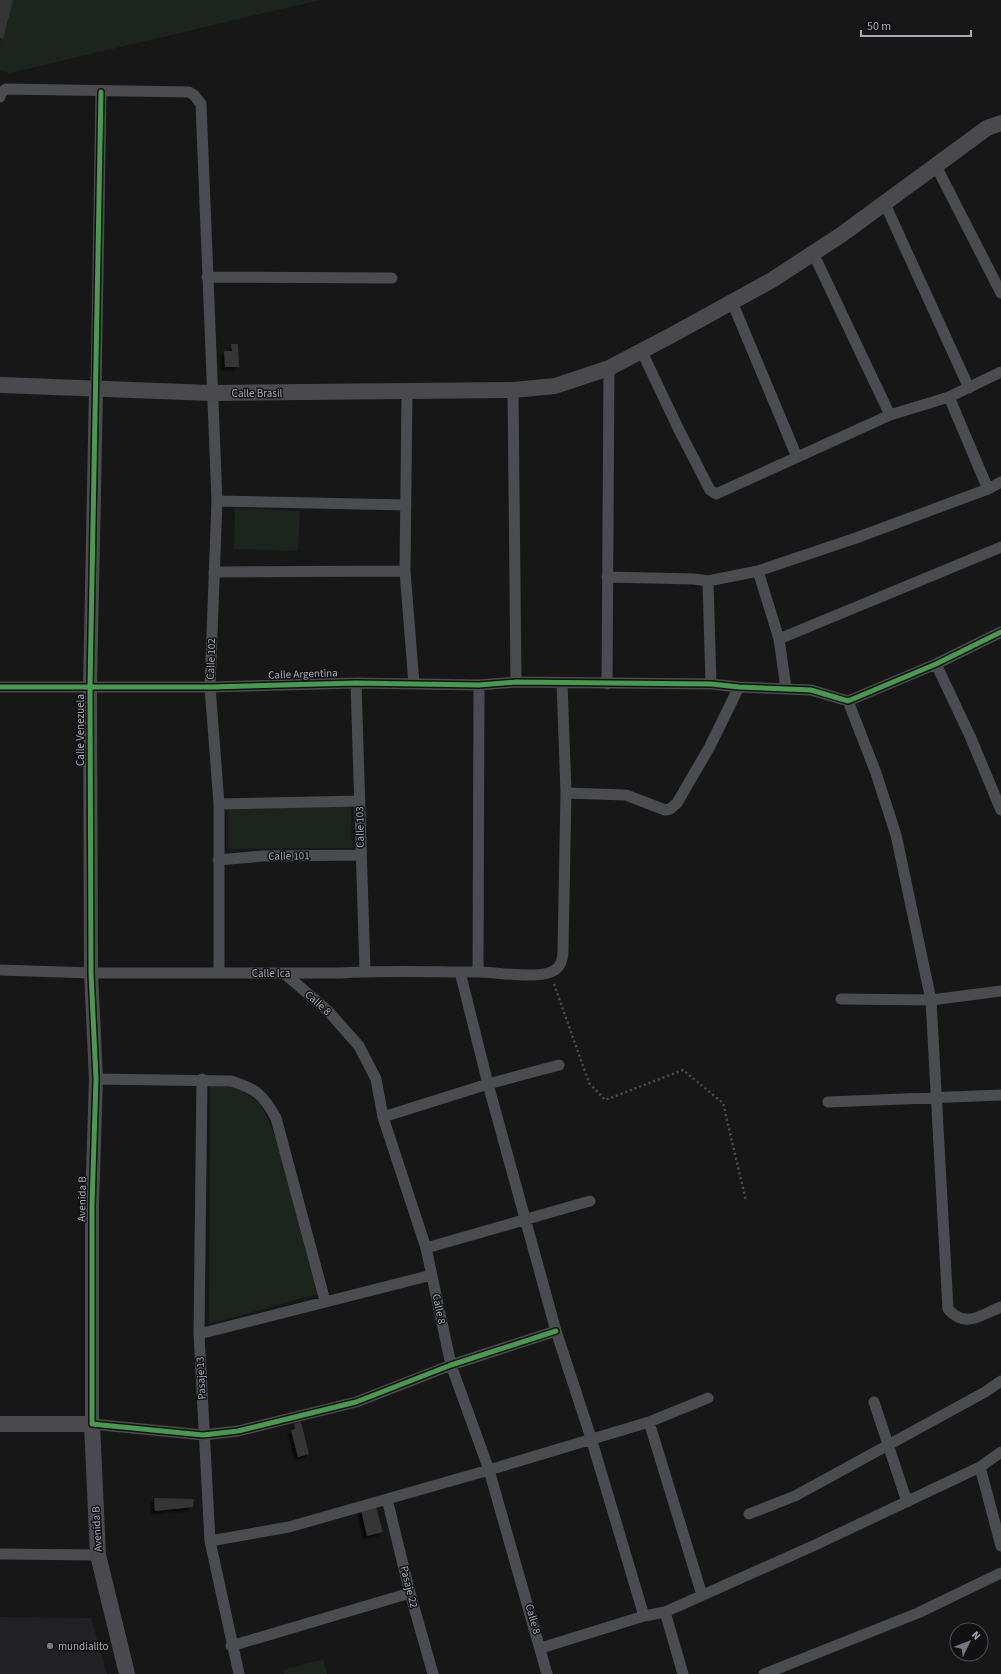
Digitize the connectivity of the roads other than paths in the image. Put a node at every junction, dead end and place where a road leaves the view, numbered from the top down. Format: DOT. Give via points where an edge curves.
graph roads {
  1 [pos="100,92"];
  2 [pos="0,97"];
  3 [pos="1001,123"];
  4 [pos="936,166"];
  5 [pos="884,204"];
  6 [pos="813,253"];
  7 [pos="207,277"];
  8 [pos="392,278"];
  9 [pos="1001,293"];
  10 [pos="732,302"];
  11 [pos="642,352"];
  12 [pos="609,368"];
  13 [pos="1001,372"];
  14 [pos="0,385"];
  15 [pos="969,388"];
  16 [pos="96,390"];
  17 [pos="513,390"];
  18 [pos="407,392"];
  19 [pos="212,393"];
  20 [pos="949,397"];
  21 [pos="890,415"];
  22 [pos="797,457"];
  23 [pos="1001,482"];
  24 [pos="988,489"];
  25 [pos="217,501"];
  26 [pos="406,505"];
  27 [pos="1001,547"];
  28 [pos="405,571"];
  29 [pos="758,571"];
  30 [pos="214,572"];
  31 [pos="607,578"];
  32 [pos="708,581"];
  33 [pos="1001,632"];
  34 [pos="779,639"];
  35 [pos="936,664"];
  36 [pos="516,682"];
  37 [pos="356,683"];
  38 [pos="562,683"];
  39 [pos="414,684"];
  40 [pos="607,684"];
  41 [pos="711,684"];
  42 [pos="479,685"];
  43 [pos="0,687"];
  44 [pos="90,687"];
  45 [pos="210,687"];
  46 [pos="739,687"];
  47 [pos="786,688"];
  48 [pos="848,701"];
  49 [pos="566,793"];
  50 [pos="360,801"];
  51 [pos="219,804"];
  52 [pos="1001,810"];
  53 [pos="361,855"];
  54 [pos="218,860"];
  55 [pos="0,970"];
  56 [pos="365,971"];
  57 [pos="219,972"];
  58 [pos="460,972"];
  59 [pos="478,972"];
  60 [pos="91,973"];
  61 [pos="284,973"];
  62 [pos="1001,991"];
  63 [pos="841,1000"];
  64 [pos="931,1000"];
  65 [pos="559,1065"];
  66 [pos="96,1079"];
  67 [pos="202,1079"];
  68 [pos="488,1084"];
  69 [pos="1001,1095"];
  70 [pos="936,1097"];
  71 [pos="828,1102"];
  72 [pos="383,1117"];
  73 [pos="590,1201"];
  74 [pos="526,1218"];
  75 [pos="426,1248"];
  76 [pos="432,1275"];
  77 [pos="325,1301"];
  78 [pos="1001,1307"];
  79 [pos="556,1331"];
  80 [pos="199,1334"];
  81 [pos="451,1365"];
  82 [pos="1001,1381"];
  83 [pos="708,1398"];
  84 [pos="874,1402"];
  85 [pos="650,1422"];
  86 [pos="0,1424"];
  87 [pos="92,1424"];
  88 [pos="203,1435"];
  89 [pos="591,1438"];
  90 [pos="888,1444"];
  91 [pos="1001,1452"];
  92 [pos="980,1467"];
  93 [pos="489,1470"];
  94 [pos="387,1499"];
  95 [pos="907,1502"];
  96 [pos="749,1514"];
  97 [pos="210,1541"];
  98 [pos="1001,1546"];
  99 [pos="0,1554"];
  100 [pos="98,1555"];
  101 [pos="1001,1573"];
  102 [pos="410,1593"];
  103 [pos="702,1595"];
  104 [pos="665,1612"];
  105 [pos="644,1616"];
  106 [pos="232,1646"];
  107 [pos="541,1648"];
  108 [pos="127,1674"];
  109 [pos="239,1674"];
  110 [pos="433,1674"];
  111 [pos="547,1674"];
  112 [pos="682,1674"];
  113 [pos="764,1674"];
  1 -- 2 [label="street, Calle 102" via="6,88"];
  1 -- 7 [label="street, Calle 102" via="189,92 201,104"];
  1 -- 16 [label="street"];
  3 -- 4 [label="main road, Calle Brasil" via="987,128"];
  4 -- 5 [label="main road, Calle Brasil"];
  4 -- 9 [label="street"];
  5 -- 6 [label="main road, Calle Brasil"];
  5 -- 15 [label="street"];
  6 -- 10 [label="main road, Calle Brasil"];
  6 -- 21 [label="street"];
  7 -- 8 [label="street"];
  7 -- 19 [label="street, Calle 102"];
  10 -- 11 [label="main road, Calle Brasil"];
  10 -- 22 [label="street"];
  11 -- 12 [label="main road, Calle Brasil"];
  11 -- 22 [label="street" via="710,490 716,494"];
  12 -- 17 [label="main road, Calle Brasil" via="556,386"];
  12 -- 31 [label="street"];
  13 -- 15 [label="street"];
  14 -- 16 [label="main road, Calle Brasil"];
  15 -- 20 [label="street"];
  16 -- 19 [label="main road, Calle Brasil"];
  16 -- 44 [label="street, Calle Venezuela"];
  17 -- 18 [label="main road, Calle Brasil"];
  17 -- 36 [label="street"];
  18 -- 19 [label="main road, Calle Brasil"];
  18 -- 26 [label="street"];
  19 -- 25 [label="street, Calle 102"];
  20 -- 21 [label="street"];
  20 -- 24 [label="street"];
  21 -- 22 [label="street"];
  23 -- 24 [label="street"];
  24 -- 29 [label="street"];
  25 -- 26 [label="street"];
  25 -- 30 [label="street, Calle 102"];
  26 -- 28 [label="street"];
  27 -- 34 [label="street"];
  28 -- 30 [label="street"];
  28 -- 39 [label="street"];
  29 -- 32 [label="street"];
  29 -- 34 [label="street"];
  30 -- 45 [label="street, Calle 102"];
  31 -- 32 [label="street"];
  31 -- 40 [label="street"];
  32 -- 41 [label="street"];
  33 -- 35 [label="street"];
  34 -- 47 [label="street"];
  35 -- 48 [label="street"];
  35 -- 52 [label="street"];
  36 -- 38 [label="street, Calle Argentina"];
  36 -- 42 [label="street, Calle Argentina"];
  37 -- 39 [label="street, Calle Argentina"];
  37 -- 45 [label="street, Calle Argentina"];
  37 -- 50 [label="street, Calle 103"];
  38 -- 40 [label="street, Calle Argentina"];
  38 -- 49 [label="street"];
  39 -- 42 [label="street, Calle Argentina"];
  40 -- 41 [label="street, Calle Argentina"];
  41 -- 46 [label="street, Calle Argentina"];
  42 -- 59 [label="street"];
  43 -- 44 [label="street, Calle Argentina"];
  44 -- 45 [label="street, Calle Argentina"];
  44 -- 60 [label="street, Calle Venezuela"];
  45 -- 51 [label="street, Calle 102"];
  46 -- 47 [label="street, Calle Argentina"];
  46 -- 49 [label="street" via="678,803 670,809 665,810 626,795"];
  47 -- 48 [label="street, Calle Argentina" via="811,690"];
  48 -- 64 [label="street" via="876,773 896,835"];
  49 -- 59 [label="street, Calle Ica" via="562,961 558,968 546,974"];
  50 -- 51 [label="street"];
  50 -- 53 [label="street, Calle 103"];
  51 -- 54 [label="street, Calle 102"];
  53 -- 54 [label="street, Calle 101" via="263,856"];
  53 -- 56 [label="street, Calle 103"];
  54 -- 57 [label="street, Calle 102"];
  55 -- 60 [label="street, Calle Ica"];
  56 -- 58 [label="street, Calle Ica"];
  56 -- 61 [label="street, Calle Ica"];
  57 -- 60 [label="street, Calle Ica"];
  57 -- 61 [label="street, Calle Ica"];
  58 -- 59 [label="street, Calle Ica"];
  58 -- 68 [label="street"];
  60 -- 66 [label="street, Avenida B"];
  61 -- 72 [label="street, Calle 8" via="329,1012 359,1046 376,1079"];
  62 -- 64 [label="street"];
  63 -- 64 [label="street"];
  64 -- 70 [label="street"];
  65 -- 68 [label="street"];
  66 -- 67 [label="street"];
  66 -- 87 [label="street, Avenida B" via="92,1205"];
  67 -- 77 [label="street" via="232,1081 247,1086 265,1098 276,1118"];
  67 -- 80 [label="street, Pasaje 13"];
  68 -- 72 [label="street"];
  68 -- 74 [label="street"];
  69 -- 70 [label="street"];
  70 -- 71 [label="street"];
  70 -- 78 [label="street" via="948,1309 962,1320 969,1320"];
  72 -- 75 [label="street, Calle 8"];
  73 -- 74 [label="street"];
  74 -- 75 [label="street"];
  74 -- 79 [label="street"];
  75 -- 76 [label="street, Calle 8"];
  76 -- 77 [label="street"];
  76 -- 81 [label="street, Calle 8"];
  77 -- 80 [label="street"];
  79 -- 81 [label="street"];
  79 -- 89 [label="street"];
  80 -- 88 [label="street, Pasaje 13"];
  81 -- 88 [label="street" via="356,1402 238,1431"];
  81 -- 93 [label="street, Calle 8"];
  82 -- 90 [label="street"];
  83 -- 85 [label="street"];
  84 -- 90 [label="street"];
  85 -- 89 [label="street"];
  85 -- 103 [label="street"];
  86 -- 87 [label="main road"];
  87 -- 88 [label="street"];
  87 -- 100 [label="main road, Avenida B"];
  88 -- 97 [label="street, Pasaje 13"];
  89 -- 93 [label="street"];
  89 -- 105 [label="street"];
  90 -- 95 [label="street"];
  90 -- 96 [label="street" via="795,1496"];
  91 -- 92 [label="street"];
  92 -- 95 [label="street"];
  92 -- 98 [label="street"];
  93 -- 94 [label="street"];
  93 -- 107 [label="street, Calle 8"];
  94 -- 97 [label="street" via="289,1527"];
  94 -- 102 [label="street, Pasaje 22"];
  95 -- 103 [label="street"];
  97 -- 106 [label="street, Pasaje 13"];
  99 -- 100 [label="street"];
  100 -- 108 [label="main road, Avenida B"];
  101 -- 113 [label="street" via="918,1613"];
  102 -- 106 [label="street"];
  102 -- 110 [label="street, Pasaje 22"];
  103 -- 104 [label="street"];
  104 -- 105 [label="street"];
  104 -- 112 [label="street"];
  105 -- 107 [label="street"];
  106 -- 109 [label="street, Pasaje 13"];
  107 -- 111 [label="street, Calle 8"];
}
